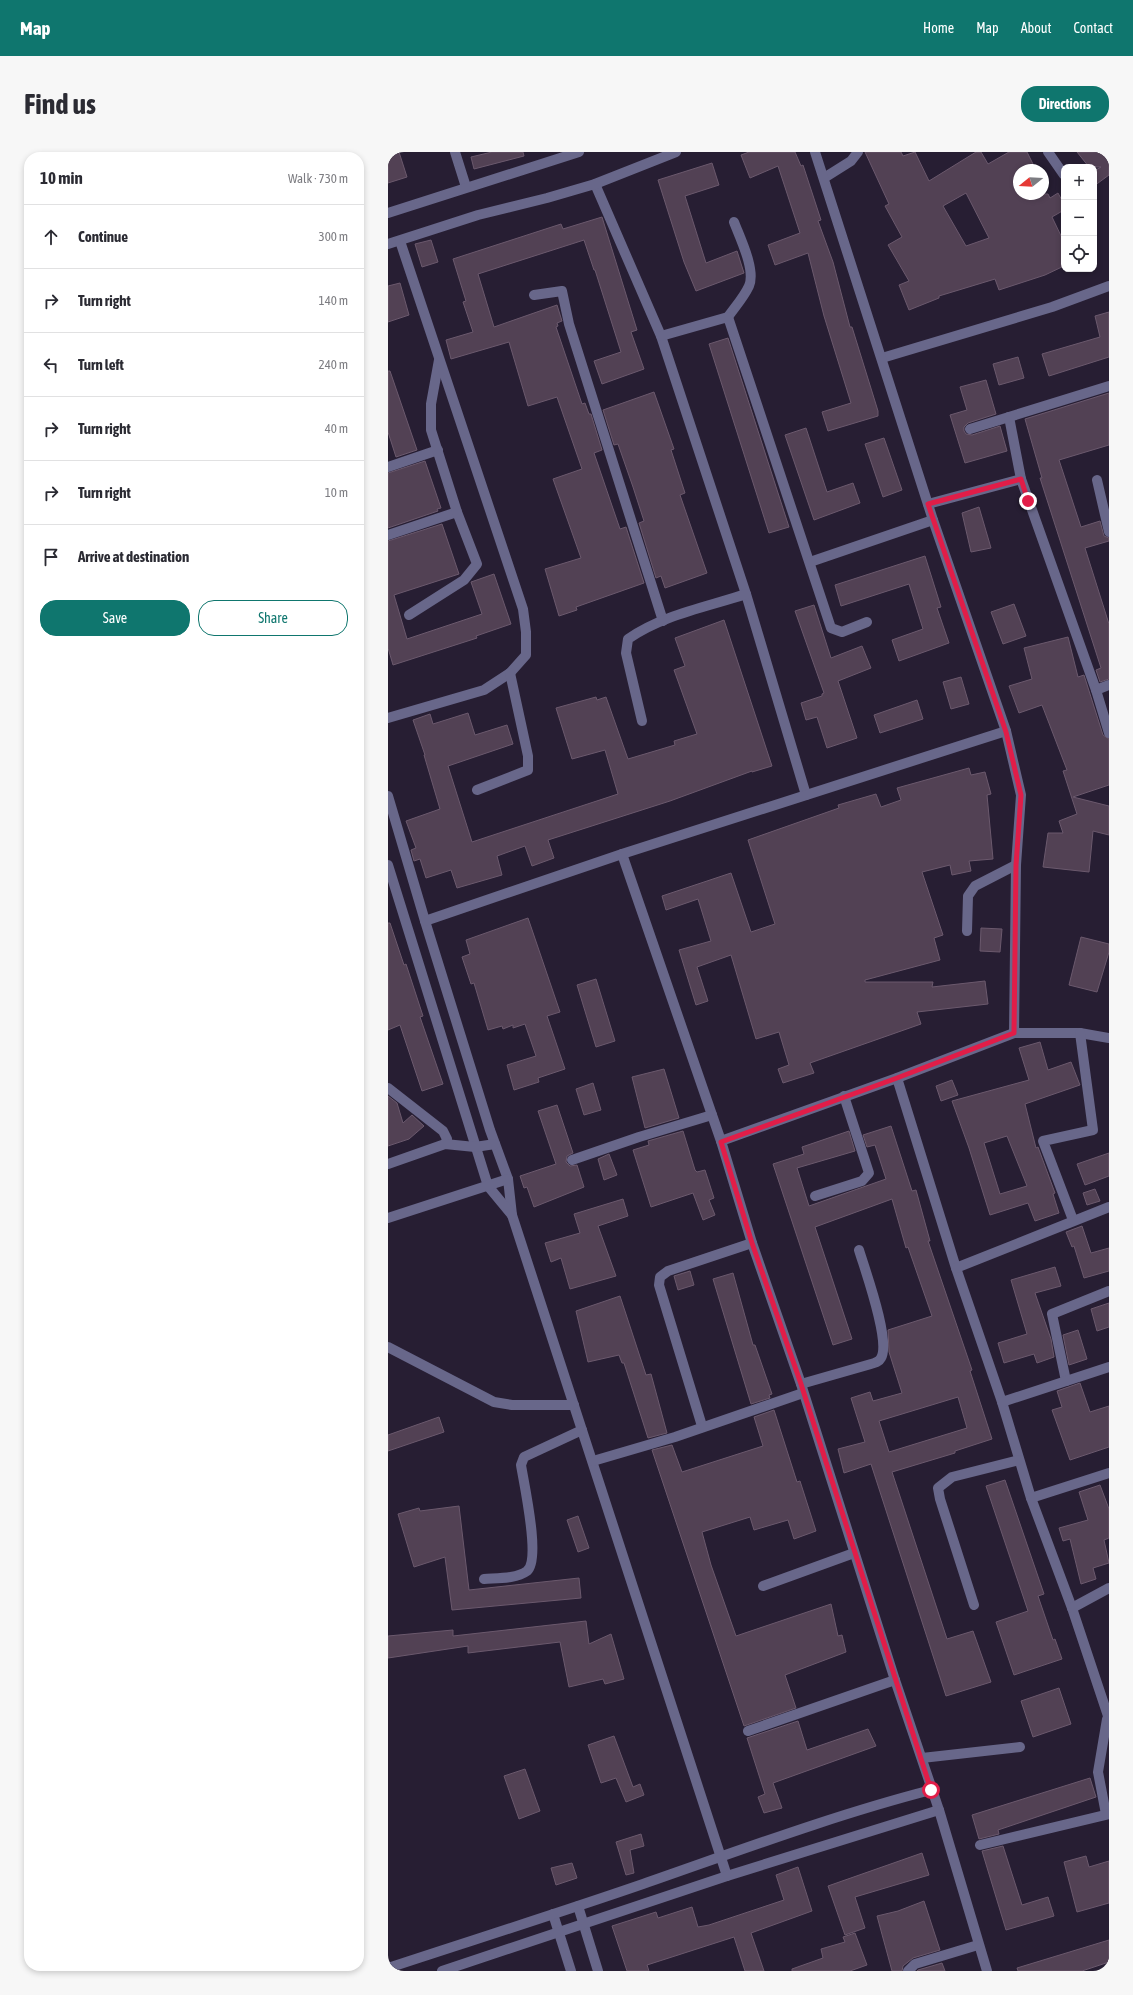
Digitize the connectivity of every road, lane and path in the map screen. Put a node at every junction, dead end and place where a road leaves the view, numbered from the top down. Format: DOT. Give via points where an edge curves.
graph roads {
  1 [pos="455,152"];
  2 [pos="579,152"];
  3 [pos="676,152"];
  4 [pos="815,152"];
  5 [pos="858,152"];
  6 [pos="1048,152"];
  7 [pos="1061,170"];
  8 [pos="824,178"];
  9 [pos="595,184"];
  10 [pos="466,187"];
  11 [pos="388,213"];
  12 [pos="734,222"];
  13 [pos="400,241"];
  14 [pos="388,244"];
  15 [pos="1109,286"];
  16 [pos="534,295"];
  17 [pos="728,317"];
  18 [pos="661,336"];
  19 [pos="440,358"];
  20 [pos="882,358"];
  21 [pos="1109,386"];
  22 [pos="1008,417"];
  23 [pos="970,428"];
  24 [pos="438,450"];
  25 [pos="388,467"];
  26 [pos="1021,479"];
  27 [pos="1096,480"];
  28 [pos="928,504"];
  29 [pos="457,512"];
  30 [pos="933,520"];
  31 [pos="1109,532"];
  32 [pos="388,535"];
  33 [pos="810,562"];
  34 [pos="746,594"];
  35 [pos="410,615"];
  36 [pos="663,621"];
  37 [pos="867,622"];
  38 [pos="510,673"];
  39 [pos="1109,685"];
  40 [pos="1096,690"];
  41 [pos="388,718"];
  42 [pos="642,721"];
  43 [pos="1006,732"];
  44 [pos="1109,733"];
  45 [pos="477,790"];
  46 [pos="806,795"];
  47 [pos="388,796"];
  48 [pos="622,854"];
  49 [pos="388,864"];
  50 [pos="1016,865"];
  51 [pos="425,921"];
  52 [pos="967,930"];
  53 [pos="1080,1032"];
  54 [pos="1014,1033"];
  55 [pos="1109,1038"];
  56 [pos="897,1078"];
  57 [pos="388,1088"];
  58 [pos="844,1096"];
  59 [pos="712,1115"];
  60 [pos="721,1142"];
  61 [pos="445,1144"];
  62 [pos="495,1144"];
  63 [pos="476,1147"];
  64 [pos="572,1160"];
  65 [pos="388,1164"];
  66 [pos="508,1179"];
  67 [pos="488,1186"];
  68 [pos="815,1196"];
  69 [pos="1109,1207"];
  70 [pos="512,1215"];
  71 [pos="388,1218"];
  72 [pos="1073,1220"];
  73 [pos="752,1243"];
  74 [pos="859,1250"];
  75 [pos="956,1268"];
  76 [pos="1109,1291"];
  77 [pos="388,1347"];
  78 [pos="1109,1367"];
  79 [pos="1066,1381"];
  80 [pos="802,1389"];
  81 [pos="1002,1402"];
  82 [pos="574,1405"];
  83 [pos="702,1426"];
  84 [pos="582,1430"];
  85 [pos="1019,1460"];
  86 [pos="593,1461"];
  87 [pos="1109,1473"];
  88 [pos="1031,1498"];
  89 [pos="854,1553"];
  90 [pos="484,1580"];
  91 [pos="763,1586"];
  92 [pos="1109,1588"];
  93 [pos="974,1605"];
  94 [pos="1072,1608"];
  95 [pos="895,1680"];
  96 [pos="1108,1719"];
  97 [pos="748,1731"];
  98 [pos="1020,1747"];
  99 [pos="922,1758"];
  100 [pos="931,1790"];
  101 [pos="939,1810"];
  102 [pos="1107,1814"];
  103 [pos="980,1846"];
  104 [pos="721,1857"];
  105 [pos="727,1876"];
  106 [pos="578,1906"];
  107 [pos="553,1914"];
  108 [pos="585,1924"];
  109 [pos="559,1933"];
  110 [pos="978,1945"];
  111 [pos="388,1968"];
  112 [pos="442,1971"];
  113 [pos="571,1971"];
  114 [pos="598,1971"];
  115 [pos="908,1971"];
  116 [pos="987,1971"];
  1 -- 10 [label="street"];
  2 -- 10 [label="street"];
  3 -- 9 [label="street"];
  4 -- 8 [label="street"];
  5 -- 8 [label="street" via="851,161"];
  6 -- 7 [label="street"];
  8 -- 20 [label="street"];
  9 -- 13 [label="street" via="478,215"];
  9 -- 18 [label="street"];
  10 -- 11 [label="street"];
  12 -- 17 [label="street" via="747,257 750,284"];
  13 -- 14 [label="street"];
  13 -- 19 [label="street"];
  15 -- 20 [label="street" via="1052,307"];
  16 -- 36 [label="street" via="562,291 569,324"];
  17 -- 18 [label="street"];
  17 -- 33 [label="street"];
  18 -- 34 [label="street"];
  19 -- 24 [label="street" via="430,416 431,430"];
  19 -- 38 [label="street" via="523,608 526,655"];
  20 -- 28 [label="street"];
  21 -- 22 [label="street"];
  22 -- 23 [label="street"];
  22 -- 26 [label="street"];
  24 -- 25 [label="street"];
  24 -- 29 [label="street"];
  26 -- 28 [label="street"];
  26 -- 40 [label="street"];
  27 -- 31 [label="street"];
  28 -- 30 [label="street"];
  29 -- 32 [label="street"];
  29 -- 35 [label="street" via="477,564 464,580"];
  30 -- 33 [label="street"];
  30 -- 43 [label="street"];
  33 -- 37 [label="street" via="831,628 842,632"];
  34 -- 36 [label="street"];
  34 -- 46 [label="street"];
  36 -- 42 [label="street" via="628,639 626,653"];
  38 -- 41 [label="street" via="484,690"];
  38 -- 45 [label="street" via="528,756 528,770"];
  39 -- 40 [label="street"];
  40 -- 44 [label="street"];
  43 -- 46 [label="street"];
  43 -- 50 [label="street" via="1021,795"];
  46 -- 48 [label="street"];
  47 -- 51 [label="street"];
  48 -- 51 [label="street"];
  48 -- 59 [label="street"];
  49 -- 63 [label="street"];
  50 -- 52 [label="street" via="975,886 968,896"];
  50 -- 54 [label="street"];
  51 -- 62 [label="street"];
  53 -- 54 [label="street"];
  53 -- 55 [label="street"];
  53 -- 72 [label="street" via="1093,1130 1043,1141"];
  54 -- 56 [label="street"];
  56 -- 58 [label="street"];
  56 -- 75 [label="street"];
  57 -- 61 [label="street" via="443,1131 447,1140"];
  58 -- 60 [label="street"];
  58 -- 68 [label="street" via="869,1173 862,1181"];
  59 -- 60 [label="street"];
  59 -- 64 [label="street"];
  60 -- 73 [label="street"];
  61 -- 63 [label="street"];
  61 -- 65 [label="street"];
  62 -- 63 [label="street"];
  62 -- 66 [label="street"];
  63 -- 67 [label="street"];
  66 -- 67 [label="street"];
  66 -- 70 [label="street"];
  67 -- 70 [label="street"];
  67 -- 71 [label="street"];
  69 -- 72 [label="street"];
  70 -- 82 [label="street"];
  72 -- 75 [label="street"];
  73 -- 80 [label="street"];
  73 -- 83 [label="street" via="668,1271 660,1277 659,1285"];
  74 -- 80 [label="street" via="881,1326 884,1350 881,1358"];
  75 -- 81 [label="street"];
  76 -- 79 [label="street" via="1052,1314"];
  77 -- 82 [label="street" via="494,1402 512,1405"];
  78 -- 79 [label="street"];
  79 -- 81 [label="street"];
  80 -- 83 [label="street"];
  80 -- 89 [label="street"];
  81 -- 85 [label="street"];
  82 -- 84 [label="street"];
  83 -- 86 [label="street" via="675,1437"];
  84 -- 86 [label="street"];
  84 -- 90 [label="street" via="524,1457 521,1465 533,1535 532,1564 521,1575"];
  85 -- 88 [label="street"];
  85 -- 93 [label="street" via="952,1477 938,1488"];
  86 -- 104 [label="street"];
  87 -- 88 [label="street"];
  88 -- 94 [label="street"];
  89 -- 91 [label="street"];
  89 -- 95 [label="street"];
  92 -- 94 [label="street"];
  94 -- 96 [label="street"];
  95 -- 97 [label="street"];
  95 -- 99 [label="street"];
  96 -- 102 [label="street" via="1098,1772"];
  98 -- 99 [label="street"];
  99 -- 100 [label="street"];
  100 -- 101 [label="street"];
  100 -- 104 [label="street"];
  101 -- 105 [label="street"];
  101 -- 110 [label="street"];
  102 -- 103 [label="street"];
  104 -- 105 [label="street"];
  104 -- 106 [label="street"];
  105 -- 108 [label="street"];
  106 -- 107 [label="street"];
  106 -- 108 [label="street"];
  107 -- 109 [label="street"];
  107 -- 111 [label="street"];
  108 -- 109 [label="street"];
  108 -- 114 [label="street"];
  109 -- 112 [label="street"];
  109 -- 113 [label="street"];
  110 -- 115 [label="street" via="915,1964"];
  110 -- 116 [label="street"];
}
